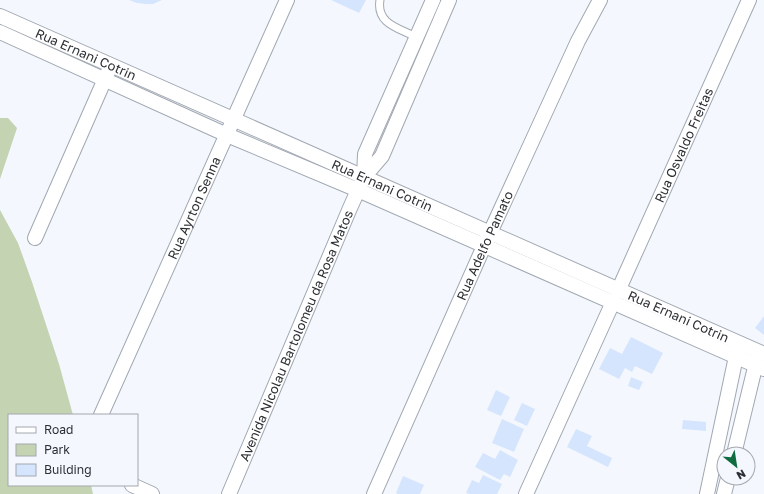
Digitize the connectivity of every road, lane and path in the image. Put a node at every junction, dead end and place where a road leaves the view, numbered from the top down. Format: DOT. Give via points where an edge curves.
graph roads {
  1 [pos="287,0"];
  2 [pos="380,0"];
  3 [pos="433,0"];
  4 [pos="449,0"];
  5 [pos="600,0"];
  6 [pos="748,0"];
  7 [pos="0,16"];
  8 [pos="22,26"];
  9 [pos="0,32"];
  10 [pos="416,37"];
  11 [pos="16,39"];
  12 [pos="111,66"];
  13 [pos="104,79"];
  14 [pos="234,120"];
  15 [pos="227,135"];
  16 [pos="361,184"];
  17 [pos="35,238"];
  18 [pos="487,239"];
  19 [pos="616,296"];
  20 [pos="737,350"];
  21 [pos="760,360"];
  22 [pos="101,414"];
  23 [pos="722,446"];
  24 [pos="736,446"];
  25 [pos="716,477"];
  26 [pos="134,486"];
  27 [pos="152,494"];
  28 [pos="229,494"];
  29 [pos="374,494"];
  30 [pos="526,494"];
  31 [pos="707,494"];
  1 -- 14 [label="street, Rua Ayrton Senna"];
  2 -- 10 [label="lane" via="380,15 384,20"];
  3 -- 10 [label="street, Avenida Nicolau Bartolomeu da Rosa Matos"];
  4 -- 16 [label="street, Avenida Nicolau Bartolomeu da Rosa Matos" via="382,156"];
  5 -- 18 [label="street, Rua Adelfo Pamato" via="578,41"];
  6 -- 19 [label="street, Rua Osvaldo Freitas"];
  7 -- 8 [label="street, Rua Ernani Cotrin"];
  8 -- 11 [label="street"];
  8 -- 12 [label="street, Rua Ernani Cotrin"];
  9 -- 11 [label="street, Rua Ernani Cotrin"];
  10 -- 16 [label="street, Avenida Nicolau Bartolomeu da Rosa Matos" via="365,154"];
  11 -- 13 [label="street, Rua Ernani Cotrin"];
  12 -- 13 [label="street"];
  12 -- 14 [label="street, Rua Ernani Cotrin"];
  13 -- 15 [label="street, Rua Ernani Cotrin"];
  13 -- 17 [label="street"];
  14 -- 15 [label="street, Rua Ayrton Senna"];
  14 -- 16 [label="street, Rua Ernani Cotrin"];
  15 -- 16 [label="street, Rua Ernani Cotrin"];
  15 -- 22 [label="street, Rua Ayrton Senna"];
  16 -- 18 [label="street, Rua Ernani Cotrin"];
  16 -- 28 [label="street, Avenida Nicolau Bartolomeu da Rosa Matos"];
  18 -- 19 [label="street, Rua Ernani Cotrin"];
  18 -- 29 [label="street, Rua Adelfo Pamato"];
  19 -- 20 [label="street, Rua Ernani Cotrin"];
  19 -- 30 [label="street, Rua Osvaldo Freitas"];
  20 -- 21 [label="street, Rua Ernani Cotrin"];
  20 -- 23 [label="street"];
  21 -- 24 [label="street"];
  25 -- 31 [label="street"];
  26 -- 27 [label="street"];
}
